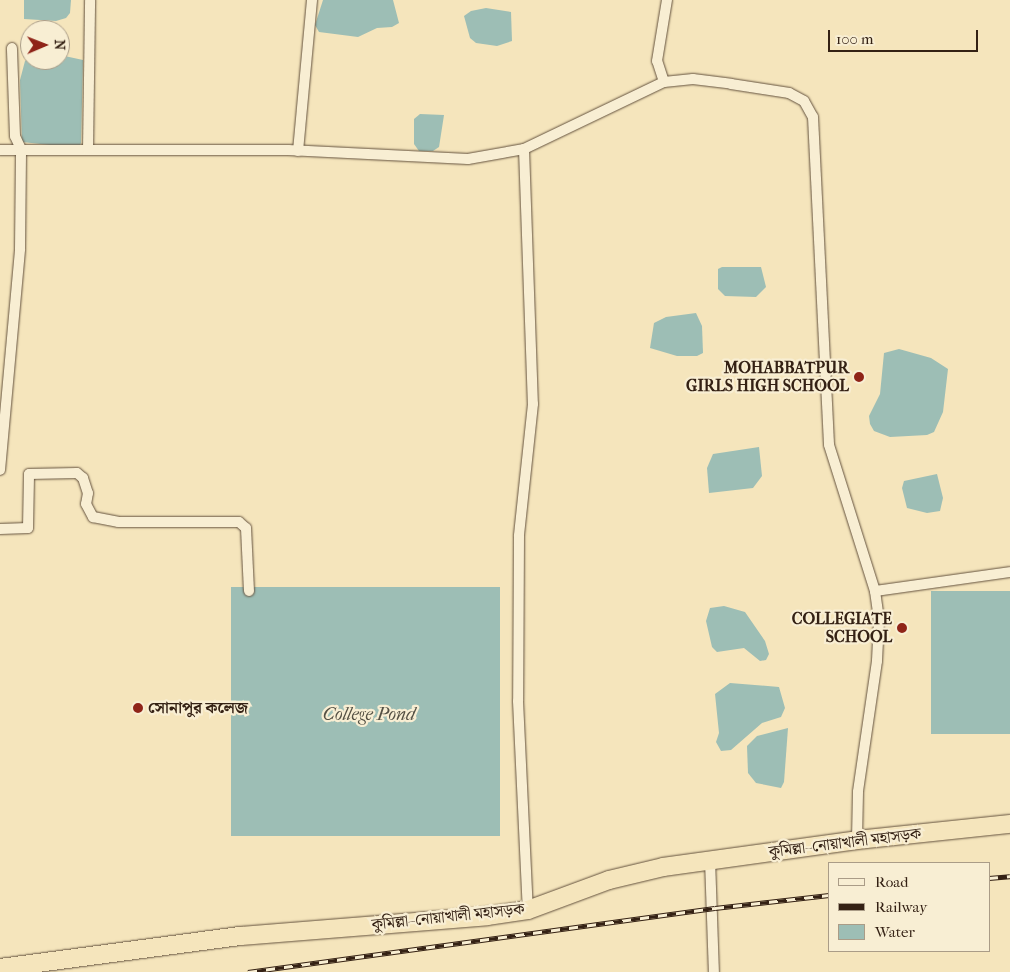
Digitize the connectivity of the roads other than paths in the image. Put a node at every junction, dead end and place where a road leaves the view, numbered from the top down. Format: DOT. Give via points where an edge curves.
graph roads {
  1 [pos="90,0"];
  2 [pos="312,0"];
  3 [pos="668,0"];
  4 [pos="12,48"];
  5 [pos="664,82"];
  6 [pos="21,149"];
  7 [pos="524,149"];
  8 [pos="0,150"];
  9 [pos="88,150"];
  10 [pos="298,151"];
  11 [pos="0,470"];
  12 [pos="0,530"];
  13 [pos="1010,572"];
  14 [pos="249,591"];
  15 [pos="875,591"];
  16 [pos="1010,824"];
  17 [pos="857,840"];
  18 [pos="710,860"];
  19 [pos="528,910"];
  20 [pos="0,968"];
  21 [pos="714,972"];
  1 -- 9 [label="street"];
  2 -- 10 [label="street"];
  3 -- 5 [label="street" via="657,61"];
  4 -- 6 [label="street" via="15,136"];
  5 -- 7 [label="street"];
  5 -- 15 [label="street" via="693,80 789,94 804,101 813,117 829,445"];
  6 -- 8 [label="street"];
  6 -- 9 [label="street"];
  6 -- 11 [label="street" via="20,249"];
  7 -- 10 [label="street" via="468,159"];
  7 -- 19 [label="street" via="533,404 519,536 518,700"];
  9 -- 10 [label="street"];
  12 -- 14 [label="street" via="28,528 29,474 77,473 83,478 88,493 86,504 93,517 118,522 239,522 246,528"];
  13 -- 15 [label="street"];
  15 -- 17 [label="street" via="879,620 877,661 861,773"];
  16 -- 17 [label="highway, কুমিল্লা–নোয়াখালী মহাসড়ক"];
  17 -- 18 [label="highway, কুমিল্লা–নোয়াখালী মহাসড়ক"];
  18 -- 19 [label="highway, কুমিল্লা–নোয়াখালী মহাসড়ক" via="610,880"];
  18 -- 21 [label="street"];
  19 -- 20 [label="highway, কুমিল্লা–নোয়াখালী মহাসড়ক" via="241,936"];
}
